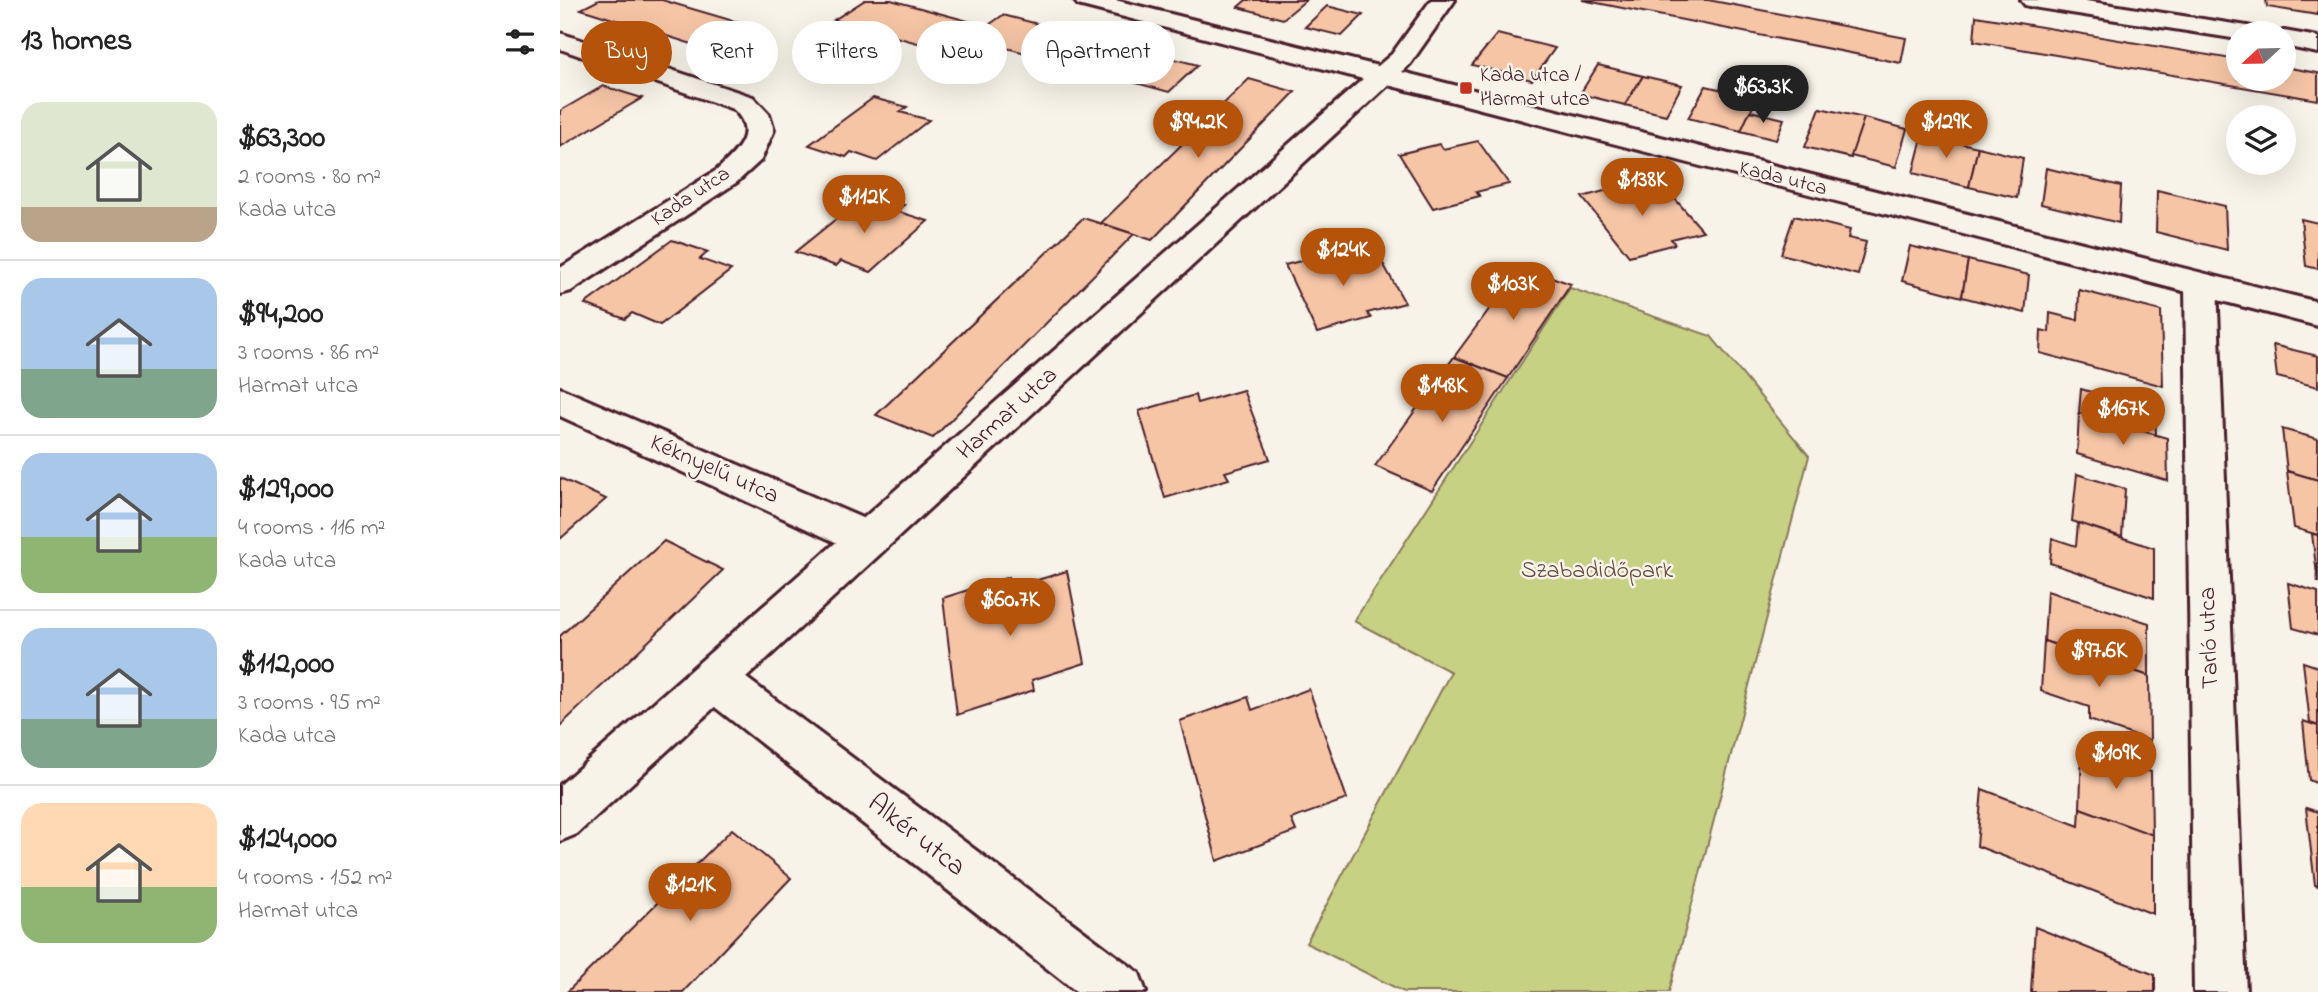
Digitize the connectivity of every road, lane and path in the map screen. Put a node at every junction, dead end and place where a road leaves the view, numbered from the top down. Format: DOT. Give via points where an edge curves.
graph roads {
  1 [pos="1086,0"];
  2 [pos="1443,0"];
  3 [pos="2033,0"];
  4 [pos="2226,24"];
  5 [pos="560,41"];
  6 [pos="2296,41"];
  7 [pos="2318,45"];
  8 [pos="1382,76"];
  9 [pos="560,283"];
  10 [pos="2201,285"];
  11 [pos="2318,314"];
  12 [pos="560,401"];
  13 [pos="869,539"];
  14 [pos="713,680"];
  15 [pos="560,817"];
  16 [pos="1120,992"];
  17 [pos="2220,992"];
  1 -- 8 [label="street, Kada utca"];
  2 -- 8 [label="street, Harmat utca" via="1401,59"];
  3 -- 4 [label="street"];
  5 -- 9 [label="street, Kada utca" via="743,103 755,114 760,130 751,154 727,176"];
  6 -- 7 [label="street"];
  8 -- 10 [label="street, Kada utca"];
  8 -- 13 [label="street, Harmat utca"];
  10 -- 11 [label="street, Kada utca"];
  10 -- 17 [label="street, Tarló utca"];
  12 -- 13 [label="street, Kéknyelű utca"];
  13 -- 14 [label="street, Harmat utca"];
  14 -- 15 [label="street, Harmat utca"];
  14 -- 16 [label="street, Alkér utca"];
}
